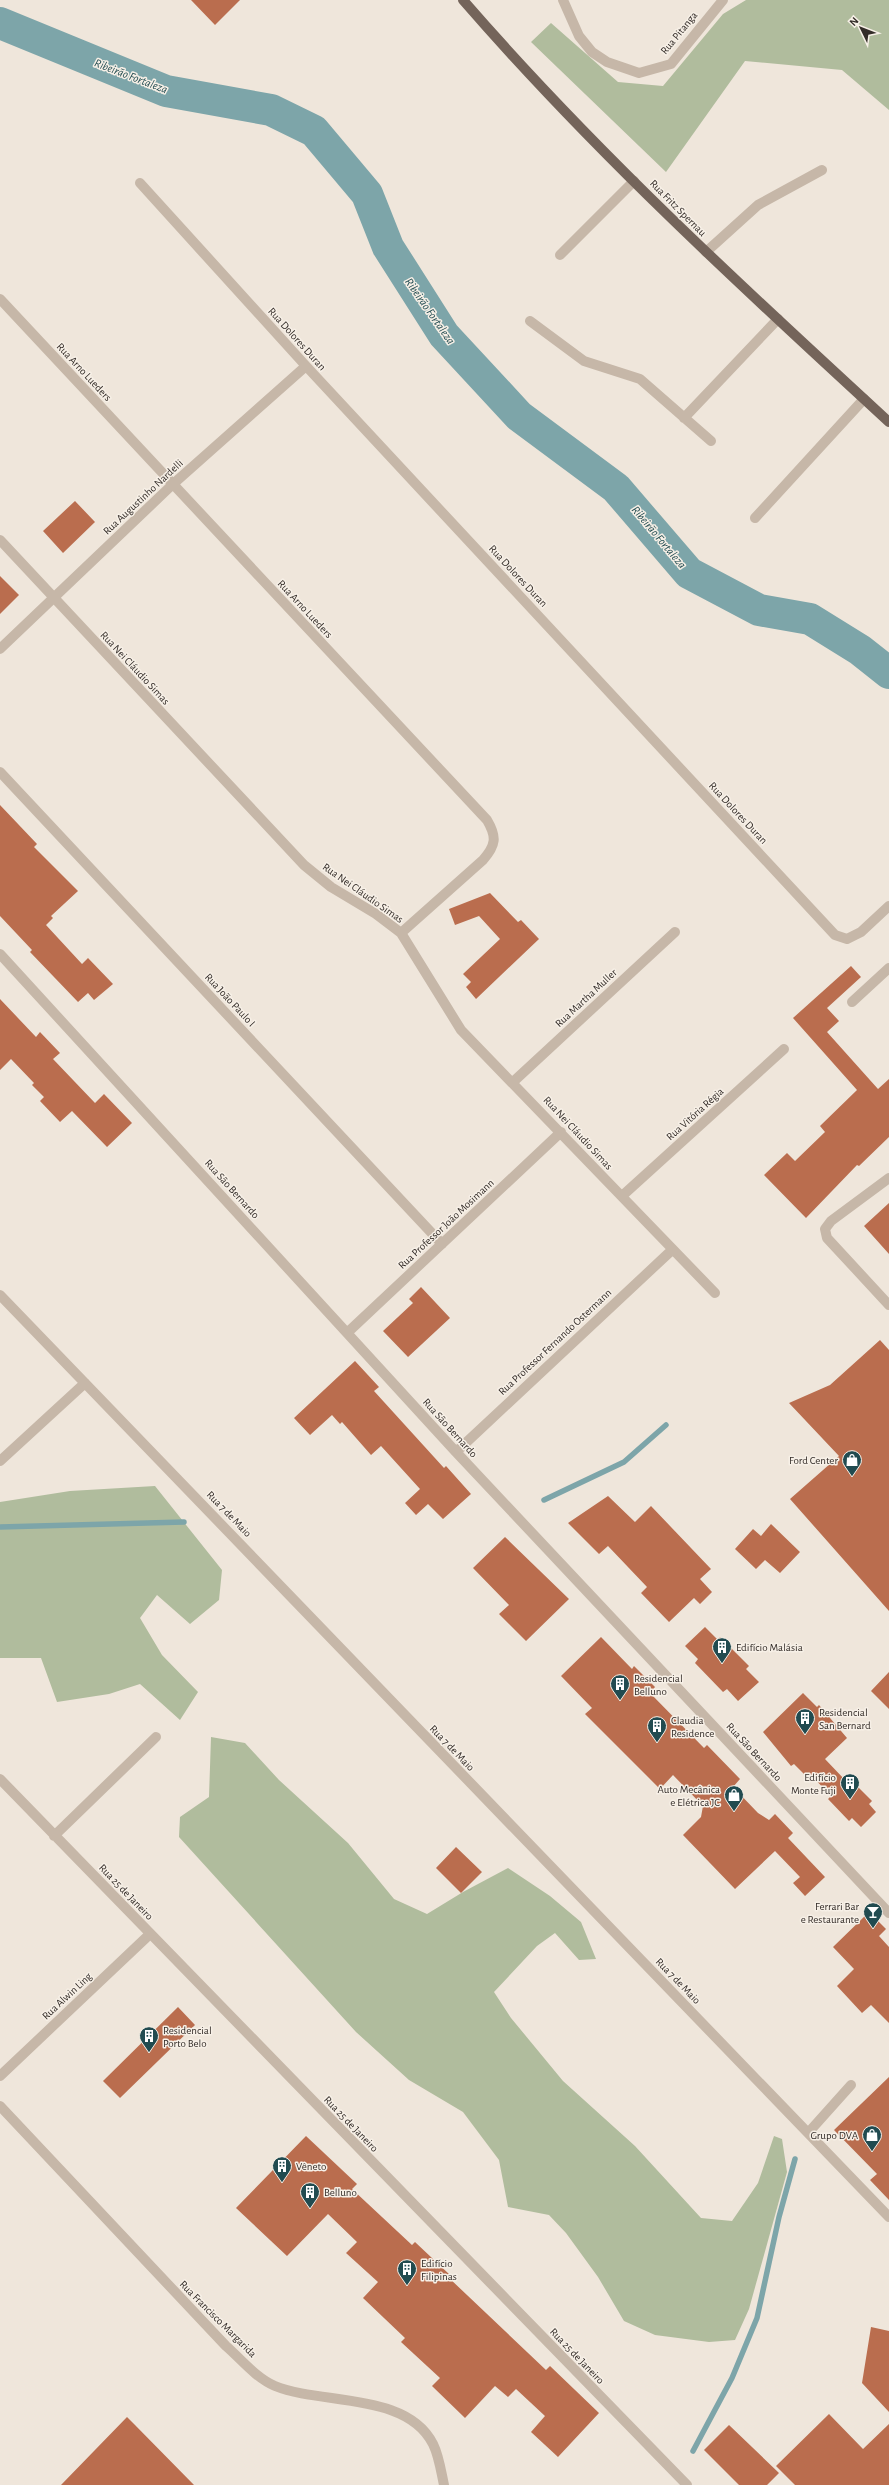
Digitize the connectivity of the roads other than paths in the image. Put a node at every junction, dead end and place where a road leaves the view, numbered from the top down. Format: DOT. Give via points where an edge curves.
graph roads {
  1 [pos="463,0"];
  2 [pos="563,0"];
  3 [pos="723,0"];
  4 [pos="822,170"];
  5 [pos="634,181"];
  6 [pos="140,183"];
  7 [pos="706,252"];
  8 [pos="560,255"];
  9 [pos="0,299"];
  10 [pos="778,320"];
  11 [pos="530,321"];
  12 [pos="306,366"];
  13 [pos="864,399"];
  14 [pos="684,418"];
  15 [pos="889,422"];
  16 [pos="711,441"];
  17 [pos="172,485"];
  18 [pos="755,518"];
  19 [pos="0,540"];
  20 [pos="53,598"];
  21 [pos="0,649"];
  22 [pos="0,772"];
  23 [pos="889,906"];
  24 [pos="675,932"];
  25 [pos="401,933"];
  26 [pos="0,954"];
  27 [pos="889,968"];
  28 [pos="852,1002"];
  29 [pos="784,1049"];
  30 [pos="512,1082"];
  31 [pos="561,1132"];
  32 [pos="889,1178"];
  33 [pos="622,1196"];
  34 [pos="442,1244"];
  35 [pos="672,1250"];
  36 [pos="714,1293"];
  37 [pos="0,1295"];
  38 [pos="889,1305"];
  39 [pos="348,1333"];
  40 [pos="85,1383"];
  41 [pos="456,1452"];
  42 [pos="0,1461"];
  43 [pos="156,1736"];
  44 [pos="0,1779"];
  45 [pos="54,1836"];
  46 [pos="889,1913"];
  47 [pos="150,1934"];
  48 [pos="0,2076"];
  49 [pos="851,2085"];
  50 [pos="0,2106"];
  51 [pos="808,2133"];
  52 [pos="889,2217"];
  53 [pos="444,2485"];
  54 [pos="687,2485"];
  1 -- 5 [label="main road, Rua Fritz Spernau" via="522,68"];
  2 -- 3 [label="street, Rua Pitanga" via="579,36 592,52 607,62 639,74 671,64"];
  4 -- 7 [label="street" via="758,205"];
  5 -- 7 [label="main road, Rua Fritz Spernau"];
  5 -- 8 [label="street"];
  6 -- 12 [label="street, Rua Dolores Duran"];
  7 -- 10 [label="main road, Rua Fritz Spernau"];
  9 -- 17 [label="street, Rua Arno Lueders"];
  10 -- 13 [label="main road, Rua Fritz Spernau"];
  10 -- 14 [label="street"];
  11 -- 14 [label="street" via="584,361 640,379"];
  12 -- 17 [label="street, Rua Augustinho Nardelli"];
  12 -- 23 [label="street, Rua Dolores Duran" via="835,935 847,939 861,932"];
  13 -- 15 [label="main road, Rua Fritz Spernau"];
  13 -- 18 [label="street"];
  14 -- 16 [label="street"];
  17 -- 20 [label="street, Rua Augustinho Nardelli"];
  17 -- 25 [label="street, Rua Arno Lueders" via="488,820 495,839 493,848 484,860"];
  19 -- 20 [label="street, Rua Nei Cláudio Simas"];
  20 -- 21 [label="street, Rua Augustinho Nardelli"];
  20 -- 25 [label="street, Rua Nei Cláudio Simas" via="304,864 330,887 376,914"];
  22 -- 34 [label="street, Rua João Paulo I"];
  24 -- 30 [label="street, Rua Martha Muller"];
  25 -- 30 [label="street, Rua Nei Cláudio Simas" via="461,1030"];
  26 -- 39 [label="street, Rua São Bernardo"];
  27 -- 28 [label="street"];
  29 -- 33 [label="street, Rua Vitória Régia"];
  30 -- 31 [label="street, Rua Nei Cláudio Simas"];
  31 -- 33 [label="street, Rua Nei Cláudio Simas"];
  31 -- 34 [label="street, Rua Professor João Mosimann"];
  32 -- 38 [label="street" via="825,1228 827,1238"];
  33 -- 35 [label="street, Rua Nei Cláudio Simas"];
  34 -- 39 [label="street, Rua Professor João Mosimann"];
  35 -- 36 [label="street, Rua Nei Cláudio Simas"];
  35 -- 41 [label="street, Rua Professor Fernando Ostermann"];
  37 -- 40 [label="street, Rua 7 de Maio"];
  39 -- 41 [label="street, Rua São Bernardo"];
  40 -- 42 [label="street"];
  40 -- 51 [label="street, Rua 7 de Maio"];
  41 -- 46 [label="street, Rua São Bernardo"];
  43 -- 45 [label="street"];
  44 -- 45 [label="street, Rua 25 de Janeiro"];
  45 -- 47 [label="street, Rua 25 de Janeiro"];
  47 -- 48 [label="street, Rua Alwin Ling"];
  47 -- 54 [label="street, Rua 25 de Janeiro"];
  49 -- 51 [label="street"];
  50 -- 53 [label="street, Rua Francisco Margarida" via="226,2346 255,2373 273,2385 306,2396 358,2402 389,2409 405,2416 432,2443"];
  51 -- 52 [label="street, Rua 7 de Maio"];
}
